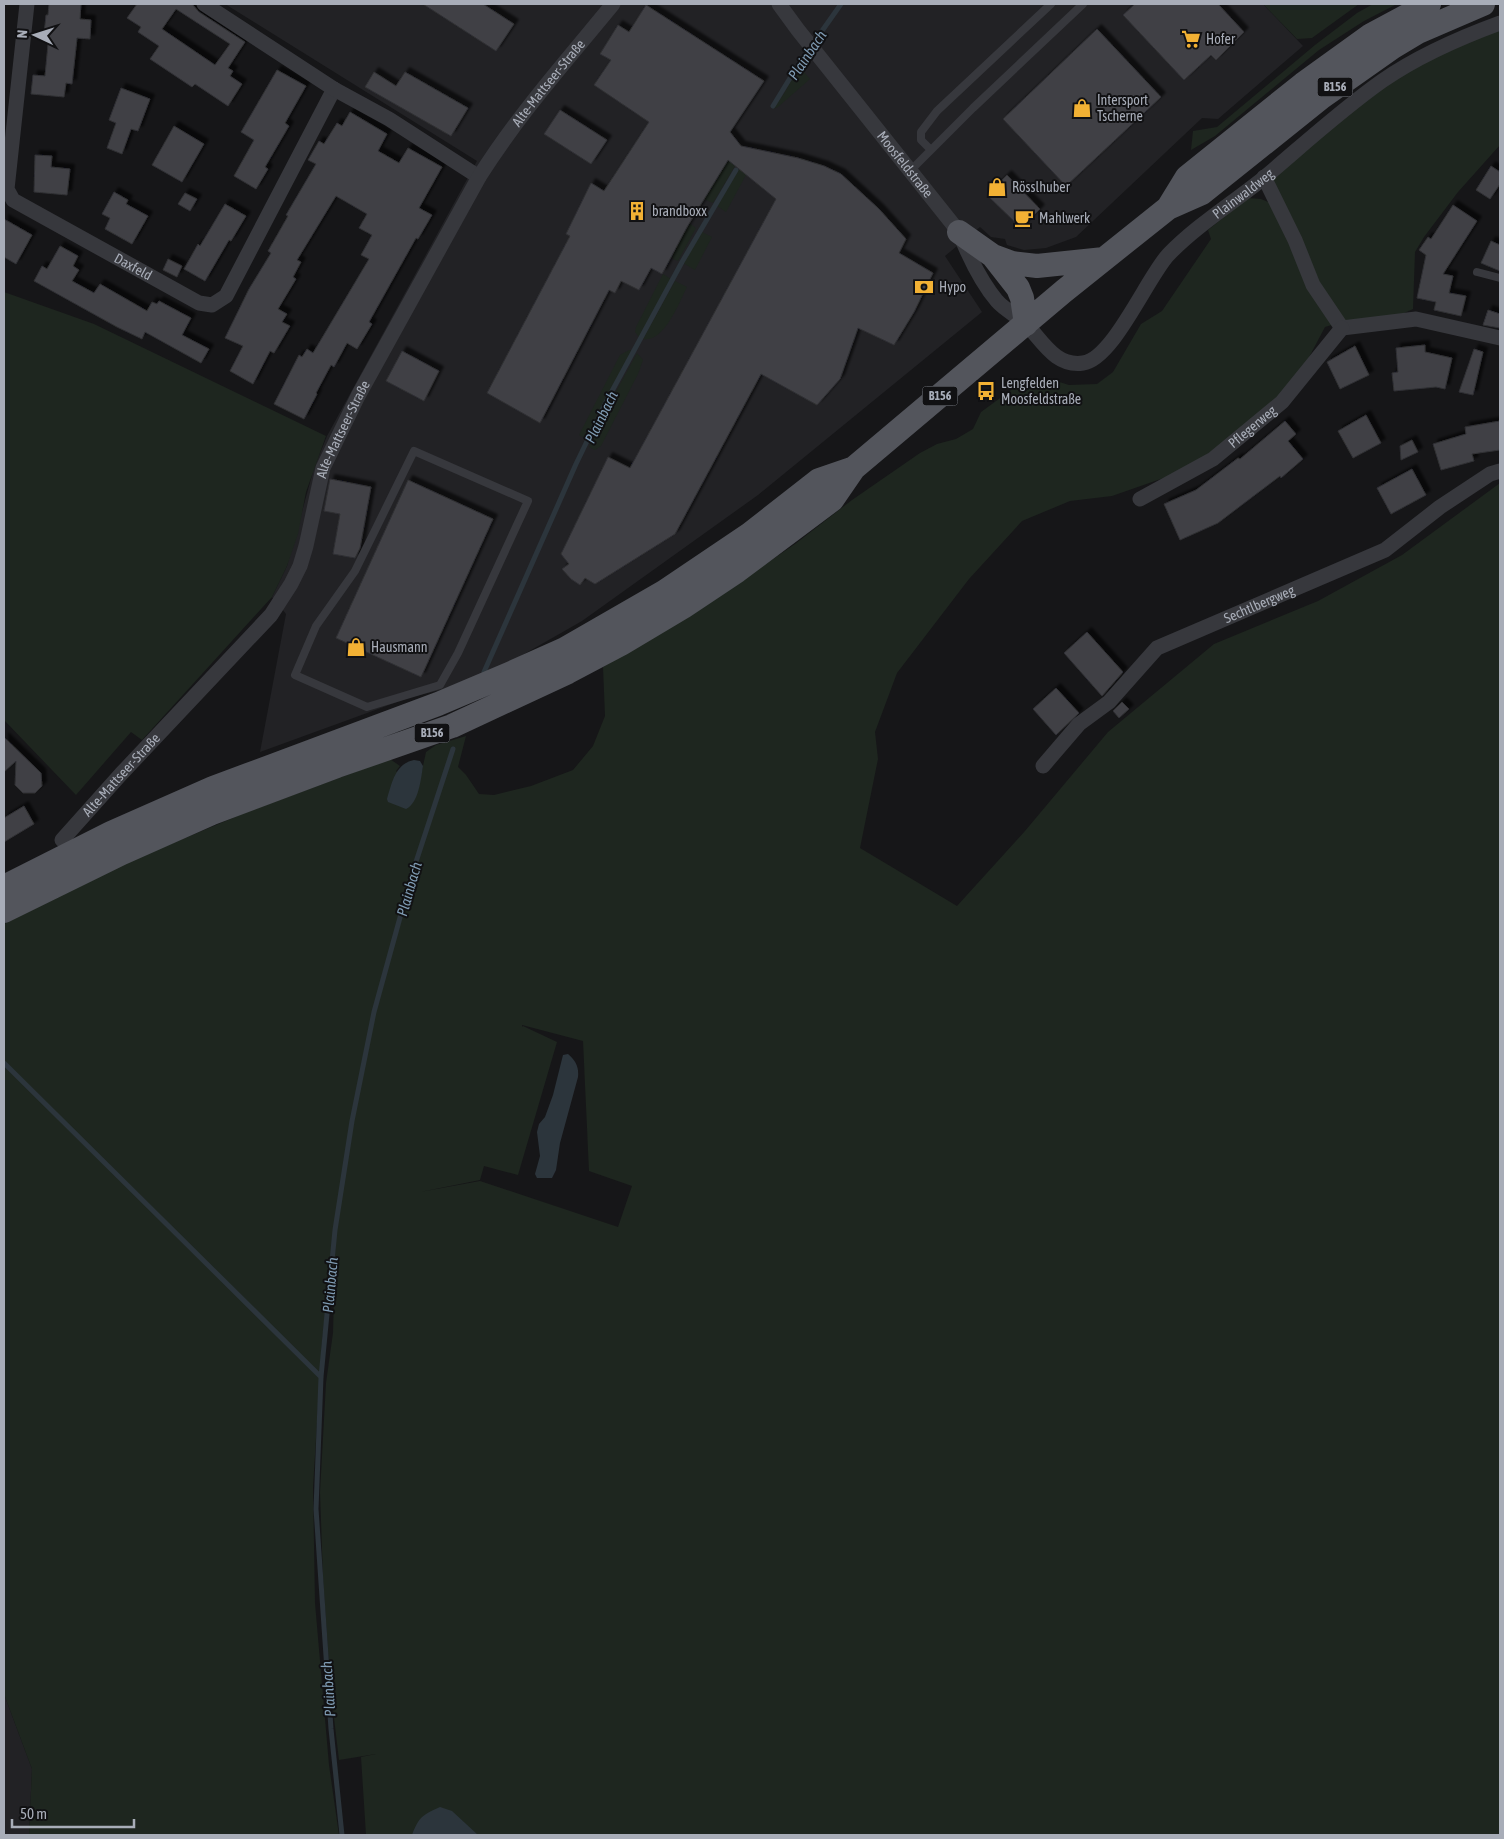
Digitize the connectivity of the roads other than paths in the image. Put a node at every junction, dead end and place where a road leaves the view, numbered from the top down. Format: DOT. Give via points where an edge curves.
graph roads {
  1 [pos="27,4"];
  2 [pos="204,4"];
  3 [pos="614,4"];
  4 [pos="779,4"];
  5 [pos="1051,4"];
  6 [pos="1083,4"];
  7 [pos="1429,4"];
  8 [pos="1483,4"];
  9 [pos="1500,23"];
  10 [pos="334,89"];
  11 [pos="931,150"];
  12 [pos="911,170"];
  13 [pos="478,177"];
  14 [pos="1264,177"];
  15 [pos="1168,208"];
  16 [pos="960,232"];
  17 [pos="993,256"];
  18 [pos="1104,259"];
  19 [pos="1477,272"];
  20 [pos="1500,278"];
  21 [pos="1026,324"];
  22 [pos="1342,328"];
  23 [pos="1500,338"];
  24 [pos="854,468"];
  25 [pos="1500,471"];
  26 [pos="1140,499"];
  27 [pos="316,626"];
  28 [pos="1043,766"];
  29 [pos="62,840"];
  30 [pos="4,887"];
  31 [pos="4,911"];
  1 -- 10 [label="street, Daxfeld" via="6,189 13,200 200,304 212,305 226,296"];
  2 -- 10 [label="street"];
  3 -- 13 [label="street, Alte-Mattseer-Straße" via="517,121"];
  4 -- 12 [label="street, Moosfeldstraße"];
  5 -- 11 [label="lane" via="937,111 921,132 921,140"];
  6 -- 11 [label="lane"];
  7 -- 15 [label="main road, B156" via="1371,35 1303,84 1187,177"];
  8 -- 15 [label="main road, B156" via="1418,32 1393,47 1322,97 1202,194"];
  9 -- 14 [label="street, Plainwaldweg" via="1471,33 1384,80 1331,119"];
  10 -- 13 [label="street"];
  11 -- 12 [label="lane"];
  12 -- 16 [label="street, Moosfeldstraße"];
  13 -- 29 [label="street, Alte-Mattseer-Straße" via="358,396 323,468 306,546 291,584 271,615"];
  14 -- 21 [label="street, Plainwaldweg" via="1184,239 1166,257 1101,354 1085,363 1069,363 1052,353"];
  14 -- 22 [label="street" via="1313,285"];
  15 -- 18 [label="main road, B156"];
  16 -- 17 [label="main road"];
  16 -- 21 [label="street, Moosfeldstraße" via="972,264 997,301"];
  17 -- 18 [label="main road" via="1012,263 1037,266"];
  17 -- 21 [label="main road" via="1018,288"];
  18 -- 21 [label="main road, B156"];
  19 -- 20 [label="lane"];
  21 -- 24 [label="main road, B156"];
  22 -- 23 [label="street" via="1416,319"];
  22 -- 26 [label="street, Pflegerweg" via="1282,402 1213,460"];
  24 -- 30 [label="main road, B156" via="819,480 750,534 664,592 565,649 438,704 213,788 111,833"];
  24 -- 31 [label="main road, B156" via="832,500 737,571 675,612 568,672 452,726 212,813"];
  25 -- 28 [label="street, Sechtlbergweg" via="1490,474 1440,507 1385,550 1157,648 1109,702 1080,724"];
  27 -- 27 [label="lane" via="295,674 367,707 440,685 528,501 414,451 355,571"];
}
